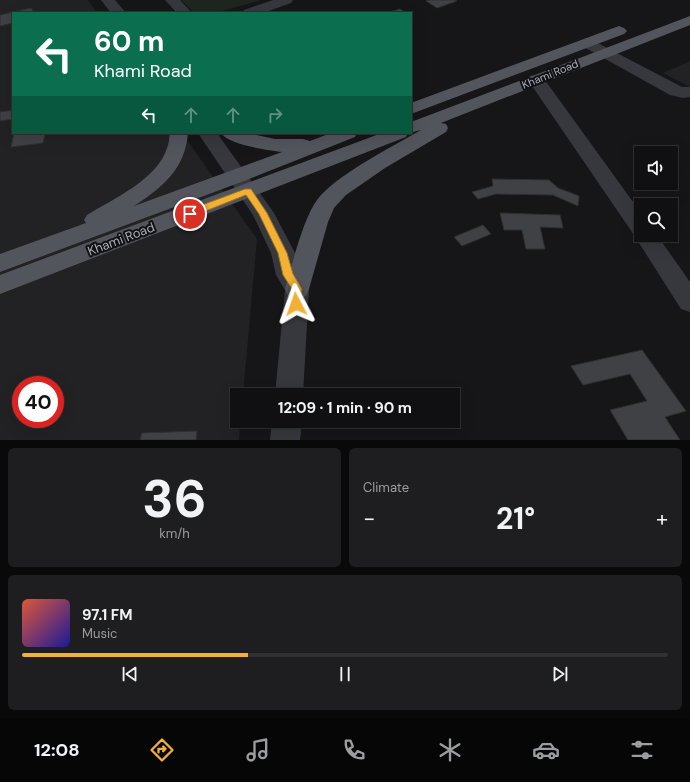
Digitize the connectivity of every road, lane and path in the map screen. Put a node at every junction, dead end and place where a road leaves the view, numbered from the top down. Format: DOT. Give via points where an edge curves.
graph roads {
  1 [pos="108,0"];
  2 [pos="172,0"];
  3 [pos="286,0"];
  4 [pos="117,12"];
  5 [pos="184,12"];
  6 [pos="252,12"];
  7 [pos="690,20"];
  8 [pos="631,26"];
  9 [pos="588,43"];
  10 [pos="605,52"];
  11 [pos="536,80"];
  12 [pos="690,92"];
  13 [pos="482,101"];
  14 [pos="412,109"];
  15 [pos="412,128"];
  16 [pos="179,134"];
  17 [pos="208,134"];
  18 [pos="233,134"];
  19 [pos="345,134"];
  20 [pos="396,134"];
  21 [pos="325,142"];
  22 [pos="242,184"];
  23 [pos="634,219"];
  24 [pos="650,242"];
  25 [pos="59,243"];
  26 [pos="0,263"];
  27 [pos="0,285"];
  28 [pos="297,289"];
  29 [pos="690,302"];
  30 [pos="290,388"];
  31 [pos="287,428"];
  32 [pos="286,440"];
  1 -- 4 [label="street"];
  2 -- 5 [label="street"];
  3 -- 6 [label="street"];
  7 -- 10 [label="main road, Khami Road"];
  8 -- 9 [label="main road, Khami Road"];
  9 -- 10 [label="street"];
  9 -- 14 [label="main road, Khami Road"];
  10 -- 11 [label="main road, Khami Road"];
  10 -- 12 [label="street" via="676,91"];
  11 -- 13 [label="main road, Khami Road"];
  11 -- 23 [label="street"];
  13 -- 15 [label="main road, Khami Road"];
  13 -- 28 [label="main road" via="378,164 340,190 325,205 317,222"];
  16 -- 25 [label="main road" via="180,143 176,155 154,180"];
  17 -- 22 [label="street"];
  18 -- 21 [label="main road" via="274,146"];
  19 -- 21 [label="main road, Khami Road"];
  20 -- 22 [label="main road, Khami Road"];
  21 -- 22 [label="main road, Khami Road"];
  22 -- 25 [label="main road, Khami Road"];
  22 -- 27 [label="main road, Khami Road"];
  22 -- 28 [label="street" via="263,213 282,253 288,275"];
  24 -- 29 [label="street"];
  25 -- 26 [label="main road, Khami Road"];
  28 -- 30 [label="street"];
  31 -- 32 [label="street"];
}
